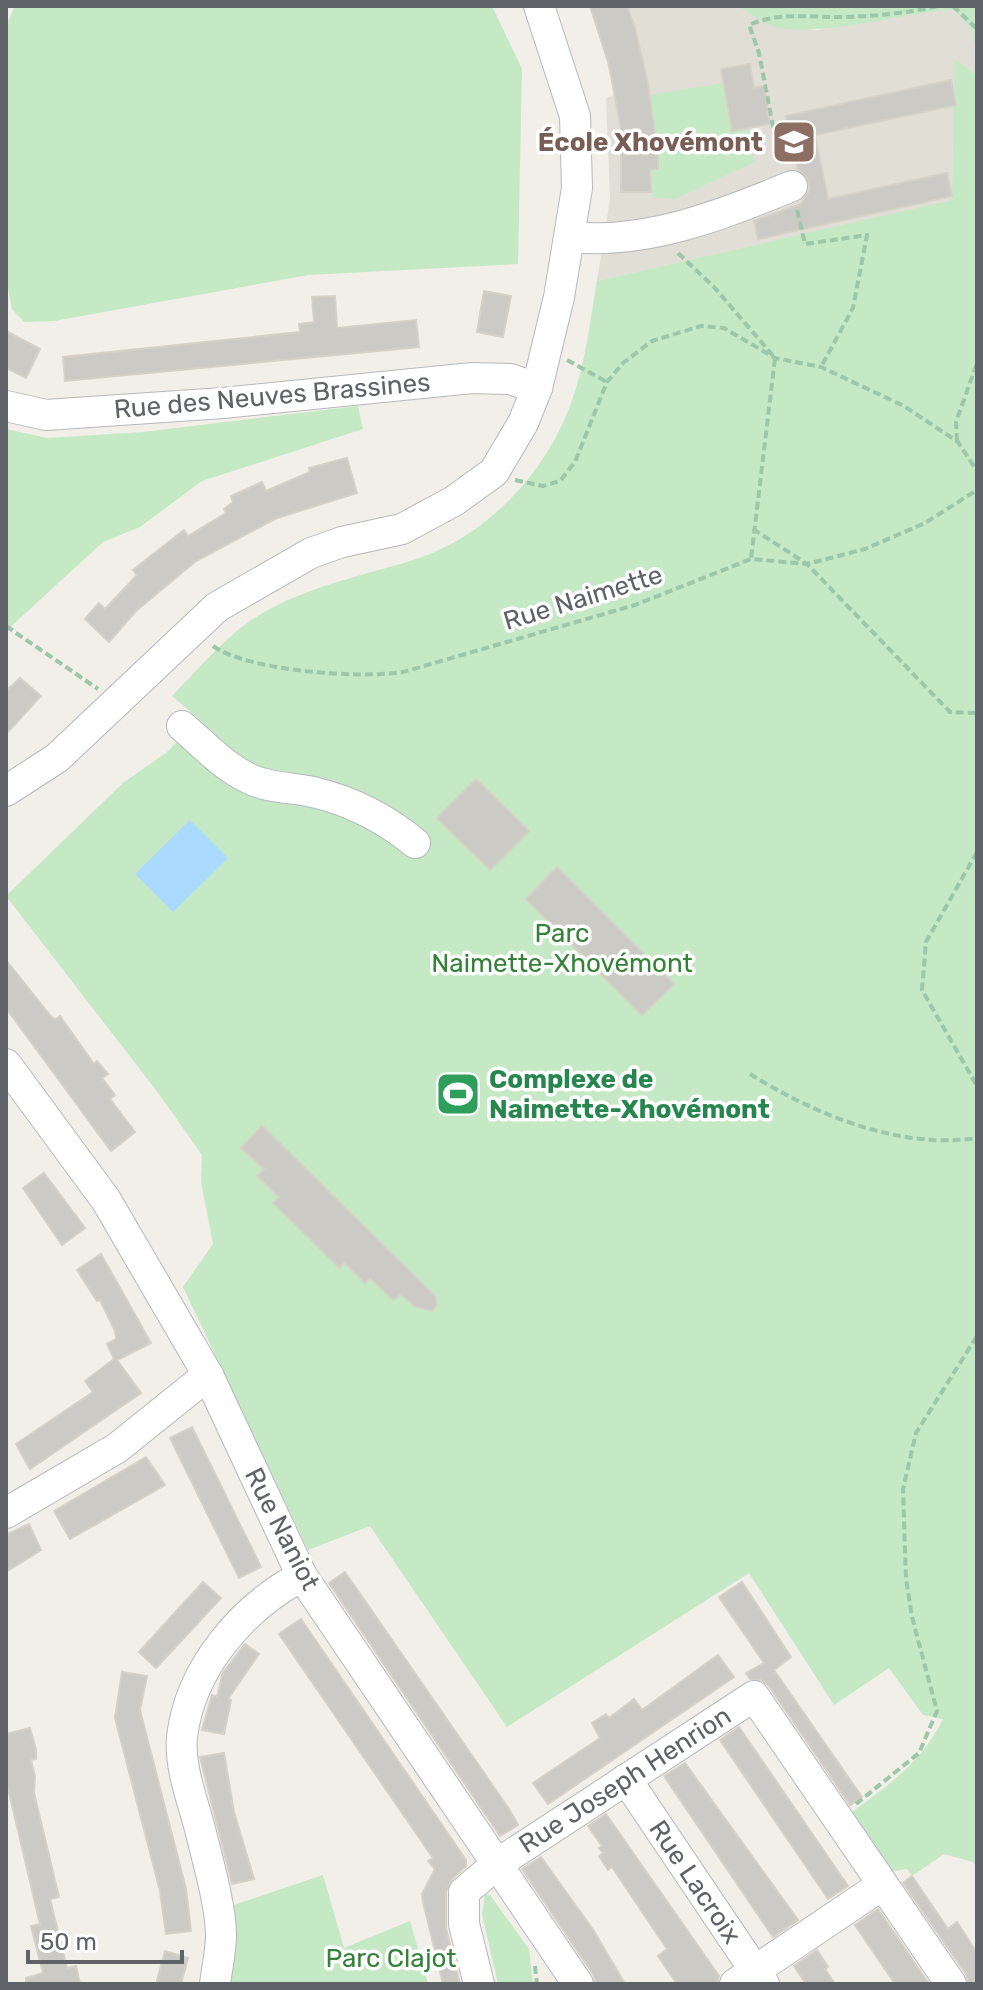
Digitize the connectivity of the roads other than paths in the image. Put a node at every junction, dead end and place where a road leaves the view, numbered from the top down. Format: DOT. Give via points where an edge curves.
graph roads {
  1 [pos="539,6"];
  2 [pos="789,188"];
  3 [pos="570,237"];
  4 [pos="537,388"];
  5 [pos="6,406"];
  6 [pos="182,726"];
  7 [pos="6,791"];
  8 [pos="415,843"];
  9 [pos="6,1064"];
  10 [pos="208,1375"];
  11 [pos="6,1513"];
  12 [pos="302,1576"];
  13 [pos="626,1779"];
  14 [pos="497,1864"];
  15 [pos="882,1885"];
  16 [pos="751,1979"];
  17 [pos="215,1984"];
  18 [pos="479,1984"];
  19 [pos="578,1984"];
  20 [pos="951,1984"];
  1 -- 3 [label="street" via="575,116 577,188"];
  2 -- 3 [label="street" via="664,230 599,240"];
  3 -- 4 [label="street"];
  4 -- 5 [label="street, Rue des Neuves Brassines" via="510,379 472,378 61,414"];
  4 -- 7 [label="street" via="494,472 402,529 311,553 217,607 57,758"];
  6 -- 8 [label="street" via="253,781 318,793 363,809"];
  9 -- 10 [label="street, Rue Naniot" via="106,1200"];
  10 -- 11 [label="street" via="117,1448"];
  10 -- 12 [label="street, Rue Naniot"];
  12 -- 14 [label="street, Rue Naniot"];
  12 -- 17 [label="street" via="274,1591 227,1637 189,1708 182,1739 221,1933"];
  13 -- 14 [label="street, Rue Joseph Henrion"];
  13 -- 15 [label="street, Rue Joseph Henrion" via="754,1696"];
  13 -- 16 [label="street, Rue Lacroix"];
  14 -- 18 [label="street, Rue Joseph Henrion" via="464,1892 464,1924"];
  14 -- 19 [label="street, Rue Naniot"];
  15 -- 16 [label="street"];
  15 -- 20 [label="street"];
}
